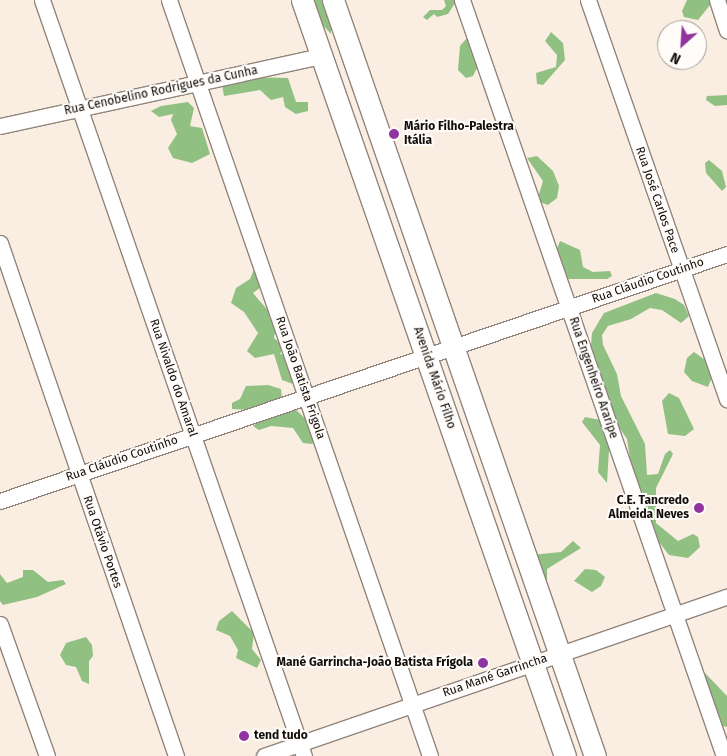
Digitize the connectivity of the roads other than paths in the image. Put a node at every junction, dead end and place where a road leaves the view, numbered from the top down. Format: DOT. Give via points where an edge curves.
graph roads {
  1 [pos="42,0"];
  2 [pos="169,0"];
  3 [pos="302,0"];
  4 [pos="333,0"];
  5 [pos="462,0"];
  6 [pos="588,0"];
  7 [pos="716,0"];
  8 [pos="727,30"];
  9 [pos="322,56"];
  10 [pos="198,82"];
  11 [pos="80,108"];
  12 [pos="0,126"];
  13 [pos="0,243"];
  14 [pos="727,254"];
  15 [pos="682,270"];
  16 [pos="569,308"];
  17 [pos="454,348"];
  18 [pos="427,358"];
  19 [pos="306,396"];
  20 [pos="727,400"];
  21 [pos="192,434"];
  22 [pos="79,474"];
  23 [pos="0,501"];
  24 [pos="727,597"];
  25 [pos="675,614"];
  26 [pos="0,624"];
  27 [pos="560,654"];
  28 [pos="533,663"];
  29 [pos="413,705"];
  30 [pos="302,750"];
  31 [pos="47,756"];
  32 [pos="176,756"];
  33 [pos="264,756"];
  34 [pos="430,756"];
  35 [pos="565,756"];
  36 [pos="594,756"];
  37 [pos="724,756"];
  1 -- 11 [label="street, Rua Nivaldo do Amaral"];
  2 -- 10 [label="street, Rua João Batista Frigola"];
  3 -- 9 [label="main road, Avenida Mário Filho"];
  4 -- 17 [label="main road"];
  5 -- 16 [label="street, Rua Engenheiro Araripe"];
  6 -- 15 [label="street, Rua José Carlos Pace"];
  7 -- 8 [label="street"];
  9 -- 10 [label="street, Rua Cenobelino Rodrigues da Cunha"];
  9 -- 18 [label="main road, Avenida Mário Filho"];
  10 -- 11 [label="street, Rua Cenobelino Rodrigues da Cunha"];
  10 -- 19 [label="street, Rua João Batista Frigola"];
  11 -- 12 [label="street, Rua Cenobelino Rodrigues da Cunha"];
  11 -- 21 [label="street, Rua Nivaldo do Amaral"];
  13 -- 22 [label="street, Rua Otávio Portes"];
  14 -- 15 [label="street, Rua Cláudio Coutinho"];
  15 -- 16 [label="street, Rua Cláudio Coutinho"];
  15 -- 20 [label="street, Rua José Carlos Pace"];
  16 -- 17 [label="street, Rua Cláudio Coutinho"];
  16 -- 25 [label="street, Rua Engenheiro Araripe"];
  17 -- 18 [label="street, Rua Cláudio Coutinho"];
  17 -- 27 [label="main road"];
  18 -- 19 [label="street, Rua Cláudio Coutinho"];
  18 -- 28 [label="main road, Avenida Mário Filho"];
  19 -- 21 [label="street, Rua Cláudio Coutinho"];
  19 -- 29 [label="street, Rua João Batista Frigola"];
  21 -- 22 [label="street, Rua Cláudio Coutinho"];
  21 -- 30 [label="street, Rua Nivaldo do Amaral"];
  22 -- 23 [label="street, Rua Cláudio Coutinho"];
  22 -- 32 [label="street, Rua Otávio Portes"];
  24 -- 25 [label="street, Rua Mané Garrincha"];
  25 -- 27 [label="street, Rua Mané Garrincha"];
  25 -- 37 [label="street, Rua Engenheiro Araripe"];
  26 -- 31 [label="street"];
  27 -- 28 [label="street, Rua Mané Garrincha"];
  27 -- 36 [label="main road"];
  28 -- 29 [label="street, Rua Mané Garrincha"];
  28 -- 35 [label="main road, Avenida Mário Filho"];
  29 -- 30 [label="street, Rua Mané Garrincha"];
  29 -- 34 [label="street, Rua João Batista Frigola"];
  30 -- 33 [label="street, Rua Mané Garrincha"];
}
